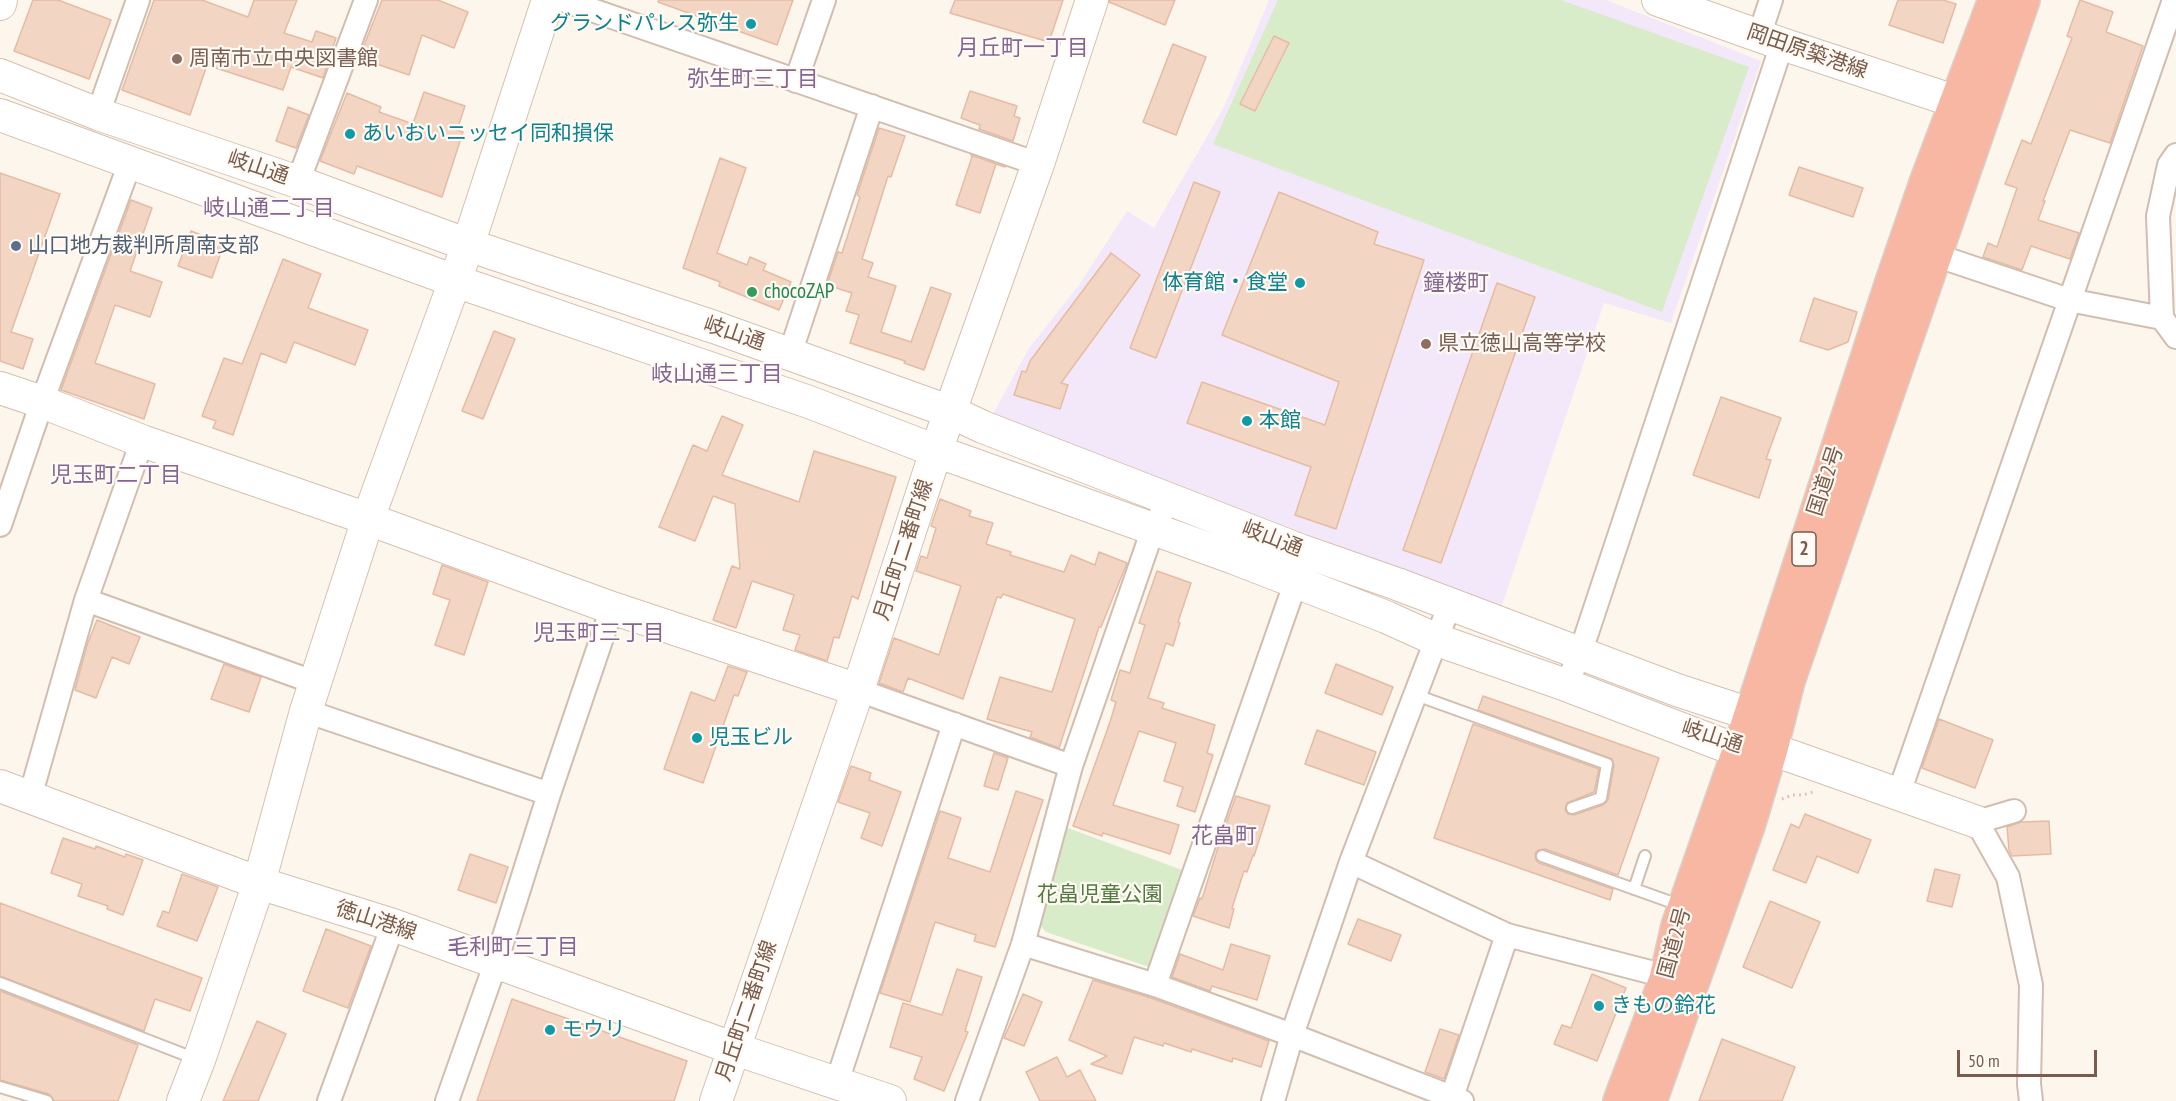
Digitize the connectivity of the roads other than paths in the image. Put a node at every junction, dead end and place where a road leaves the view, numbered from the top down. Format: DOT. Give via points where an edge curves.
graph roads {
  1 [pos="138,0"];
  2 [pos="366,0"];
  3 [pos="548,0"];
  4 [pos="562,0"];
  5 [pos="824,0"];
  6 [pos="1092,0"];
  7 [pos="1658,0"];
  8 [pos="1772,0"];
  9 [pos="1995,0"];
  10 [pos="2023,0"];
  11 [pos="2174,0"];
  12 [pos="1770,40"];
  13 [pos="0,75"];
  14 [pos="796,81"];
  15 [pos="1957,102"];
  16 [pos="872,106"];
  17 [pos="98,114"];
  18 [pos="0,115"];
  19 [pos="2176,155"];
  20 [pos="130,163"];
  21 [pos="1038,164"];
  22 [pos="298,182"];
  23 [pos="468,245"];
  24 [pos="1935,255"];
  25 [pos="455,281"];
  26 [pos="2069,300"];
  27 [pos="2162,318"];
  28 [pos="2176,337"];
  29 [pos="790,354"];
  30 [pos="0,388"];
  31 [pos="42,402"];
  32 [pos="951,412"];
  33 [pos="142,441"];
  34 [pos="936,451"];
  35 [pos="1169,499"];
  36 [pos="368,519"];
  37 [pos="0,525"];
  38 [pos="1153,529"];
  39 [pos="1296,581"];
  40 [pos="86,600"];
  41 [pos="1450,604"];
  42 [pos="612,608"];
  43 [pos="1437,640"];
  44 [pos="1580,654"];
  45 [pos="1566,685"];
  46 [pos="858,690"];
  47 [pos="1416,695"];
  48 [pos="311,697"];
  49 [pos="1750,714"];
  50 [pos="954,724"];
  51 [pos="1771,749"];
  52 [pos="1739,751"];
  53 [pos="1071,766"];
  54 [pos="0,786"];
  55 [pos="549,794"];
  56 [pos="1899,794"];
  57 [pos="30,797"];
  58 [pos="1572,808"];
  59 [pos="2014,812"];
  60 [pos="1977,822"];
  61 [pos="1542,856"];
  62 [pos="1645,856"];
  63 [pos="1351,862"];
  64 [pos="259,883"];
  65 [pos="1634,889"];
  66 [pos="1685,907"];
  67 [pos="393,925"];
  68 [pos="1507,934"];
  69 [pos="1023,944"];
  70 [pos="496,963"];
  71 [pos="1666,979"];
  72 [pos="0,984"];
  73 [pos="1155,985"];
  74 [pos="1292,1035"];
  75 [pos="735,1049"];
  76 [pos="199,1060"];
  77 [pos="0,1087"];
  78 [pos="844,1090"];
  79 [pos="1457,1099"];
  80 [pos="47,1101"];
  81 [pos="183,1101"];
  82 [pos="330,1101"];
  83 [pos="447,1101"];
  84 [pos="716,1101"];
  85 [pos="890,1101"];
  86 [pos="967,1101"];
  87 [pos="1273,1101"];
  88 [pos="1620,1101"];
  89 [pos="1650,1101"];
  90 [pos="2031,1101"];
  1 -- 17 [label="street"];
  2 -- 22 [label="street"];
  3 -- 23 [label="street"];
  4 -- 14 [label="street"];
  5 -- 14 [label="street"];
  6 -- 21 [label="street, 月丘町二番町線"];
  7 -- 12 [label="street, 岡田原築港線"];
  8 -- 12 [label="street"];
  9 -- 15 [label="highway, 国道2号 / 2"];
  10 -- 24 [label="highway, 国道2号 / 2"];
  11 -- 26 [label="street"];
  12 -- 15 [label="street, 岡田原築港線"];
  12 -- 44 [label="street"];
  13 -- 17 [label="street, 岐山通"];
  14 -- 16 [label="street"];
  15 -- 49 [label="highway, 国道2号 / 2" via="1892,282"];
  16 -- 21 [label="street"];
  16 -- 29 [label="street"];
  17 -- 22 [label="street, 岐山通"];
  18 -- 20 [label="street, 岐山通"];
  19 -- 27 [label="street" via="2169,165 2158,216"];
  20 -- 25 [label="street, 岐山通"];
  20 -- 31 [label="street"];
  21 -- 32 [label="street, 月丘町二番町線"];
  22 -- 23 [label="street, 岐山通"];
  23 -- 25 [label="street"];
  23 -- 29 [label="street, 岐山通"];
  24 -- 26 [label="street"];
  24 -- 51 [label="highway, 国道2号 / 2" via="1788,681"];
  25 -- 34 [label="street, 岐山通" via="809,402"];
  25 -- 36 [label="street"];
  26 -- 27 [label="street"];
  26 -- 56 [label="street"];
  27 -- 28 [label="street"];
  29 -- 32 [label="street, 岐山通"];
  30 -- 31 [label="street"];
  31 -- 33 [label="street"];
  31 -- 37 [label="street"];
  32 -- 34 [label="street, 月丘町二番町線"];
  32 -- 35 [label="street, 岐山通"];
  33 -- 36 [label="street"];
  33 -- 40 [label="street"];
  34 -- 38 [label="street, 岐山通"];
  34 -- 46 [label="street, 月丘町二番町線"];
  35 -- 38 [label="street"];
  35 -- 41 [label="street, 岐山通"];
  36 -- 42 [label="street"];
  36 -- 48 [label="street"];
  38 -- 39 [label="street, 岐山通"];
  38 -- 53 [label="street"];
  39 -- 43 [label="street, 岐山通"];
  39 -- 73 [label="street"];
  40 -- 48 [label="street"];
  40 -- 57 [label="street"];
  41 -- 43 [label="street"];
  41 -- 44 [label="street, 岐山通"];
  42 -- 46 [label="street"];
  42 -- 55 [label="street"];
  43 -- 45 [label="street, 岐山通"];
  43 -- 47 [label="street"];
  44 -- 45 [label="street"];
  44 -- 49 [label="street, 岐山通"];
  45 -- 52 [label="street, 岐山通"];
  46 -- 50 [label="street"];
  46 -- 75 [label="street, 月丘町二番町線"];
  47 -- 58 [label="lane" via="1607,764 1600,798"];
  47 -- 63 [label="street"];
  48 -- 55 [label="street"];
  48 -- 64 [label="street"];
  49 -- 51 [label="street, 岐山通"];
  49 -- 52 [label="highway, 国道2号 / 2"];
  50 -- 53 [label="street"];
  50 -- 78 [label="street"];
  51 -- 52 [label="street, 岐山通"];
  51 -- 56 [label="street"];
  51 -- 89 [label="highway, 国道2号 / 2" via="1748,826"];
  52 -- 66 [label="highway, 国道2号 / 2"];
  53 -- 69 [label="street"];
  54 -- 57 [label="street, 徳山港線"];
  55 -- 70 [label="street"];
  56 -- 60 [label="street"];
  57 -- 64 [label="street, 徳山港線"];
  59 -- 60 [label="street"];
  60 -- 90 [label="street" via="2008,878 2031,985"];
  61 -- 65 [label="lane"];
  62 -- 65 [label="lane"];
  63 -- 68 [label="street"];
  63 -- 74 [label="street"];
  64 -- 67 [label="street, 徳山港線"];
  64 -- 76 [label="street"];
  65 -- 66 [label="lane"];
  66 -- 71 [label="highway, 国道2号 / 2"];
  67 -- 70 [label="street, 徳山港線"];
  67 -- 82 [label="street"];
  68 -- 71 [label="street"];
  68 -- 79 [label="street"];
  69 -- 73 [label="street"];
  69 -- 86 [label="street"];
  70 -- 75 [label="street, 徳山港線"];
  70 -- 83 [label="street"];
  71 -- 88 [label="highway, 国道2号 / 2"];
  72 -- 76 [label="lane"];
  73 -- 74 [label="street"];
  74 -- 79 [label="street"];
  74 -- 87 [label="street"];
  75 -- 78 [label="street, 徳山港線"];
  75 -- 84 [label="street, 月丘町二番町線"];
  76 -- 81 [label="street"];
  77 -- 80 [label="lane"];
  78 -- 85 [label="street, 徳山港線"];
}
